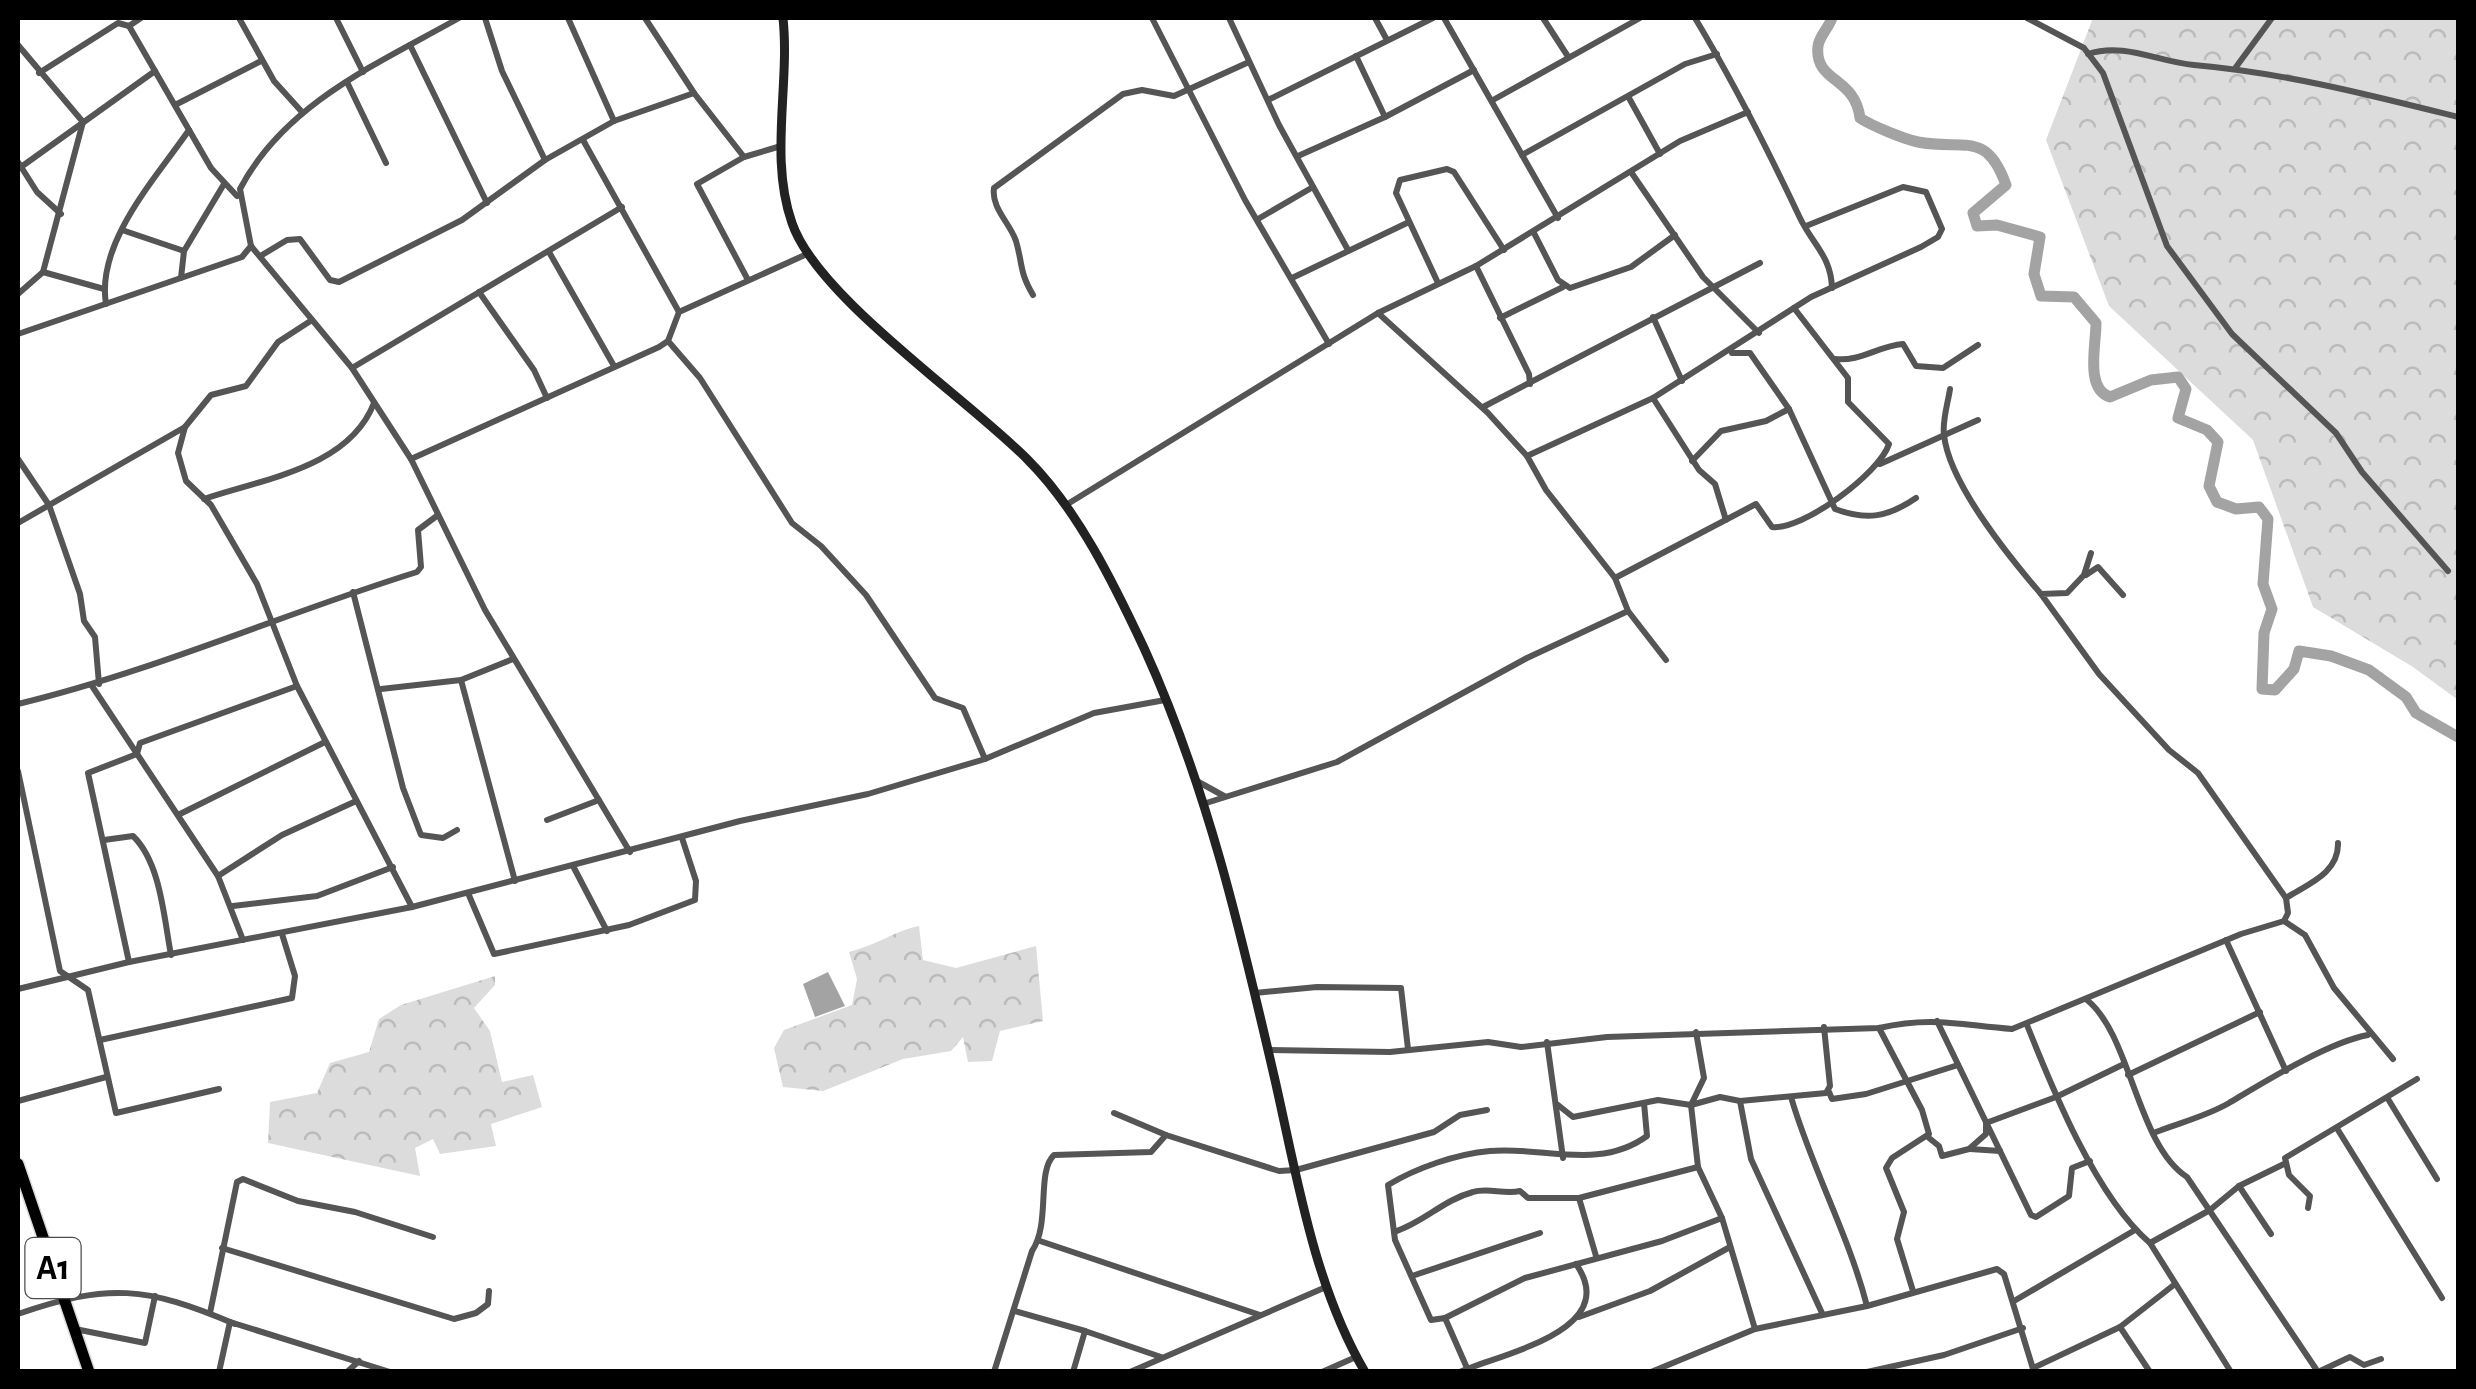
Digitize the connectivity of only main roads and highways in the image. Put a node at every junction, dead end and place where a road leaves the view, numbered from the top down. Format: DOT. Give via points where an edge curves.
graph roads {
  1 [pos="782,18"];
  2 [pos="18,1164"];
  3 [pos="21,1185"];
  4 [pos="89,1372"];
  5 [pos="1365,1372"];
  1 -- 5 [label="main road" via="786,202 807,254 1028,460 1066,505 1142,644 1203,804 1327,1286"];
  2 -- 3 [label="highway, A1"];
  3 -- 4 [label="highway, A1"];
}
